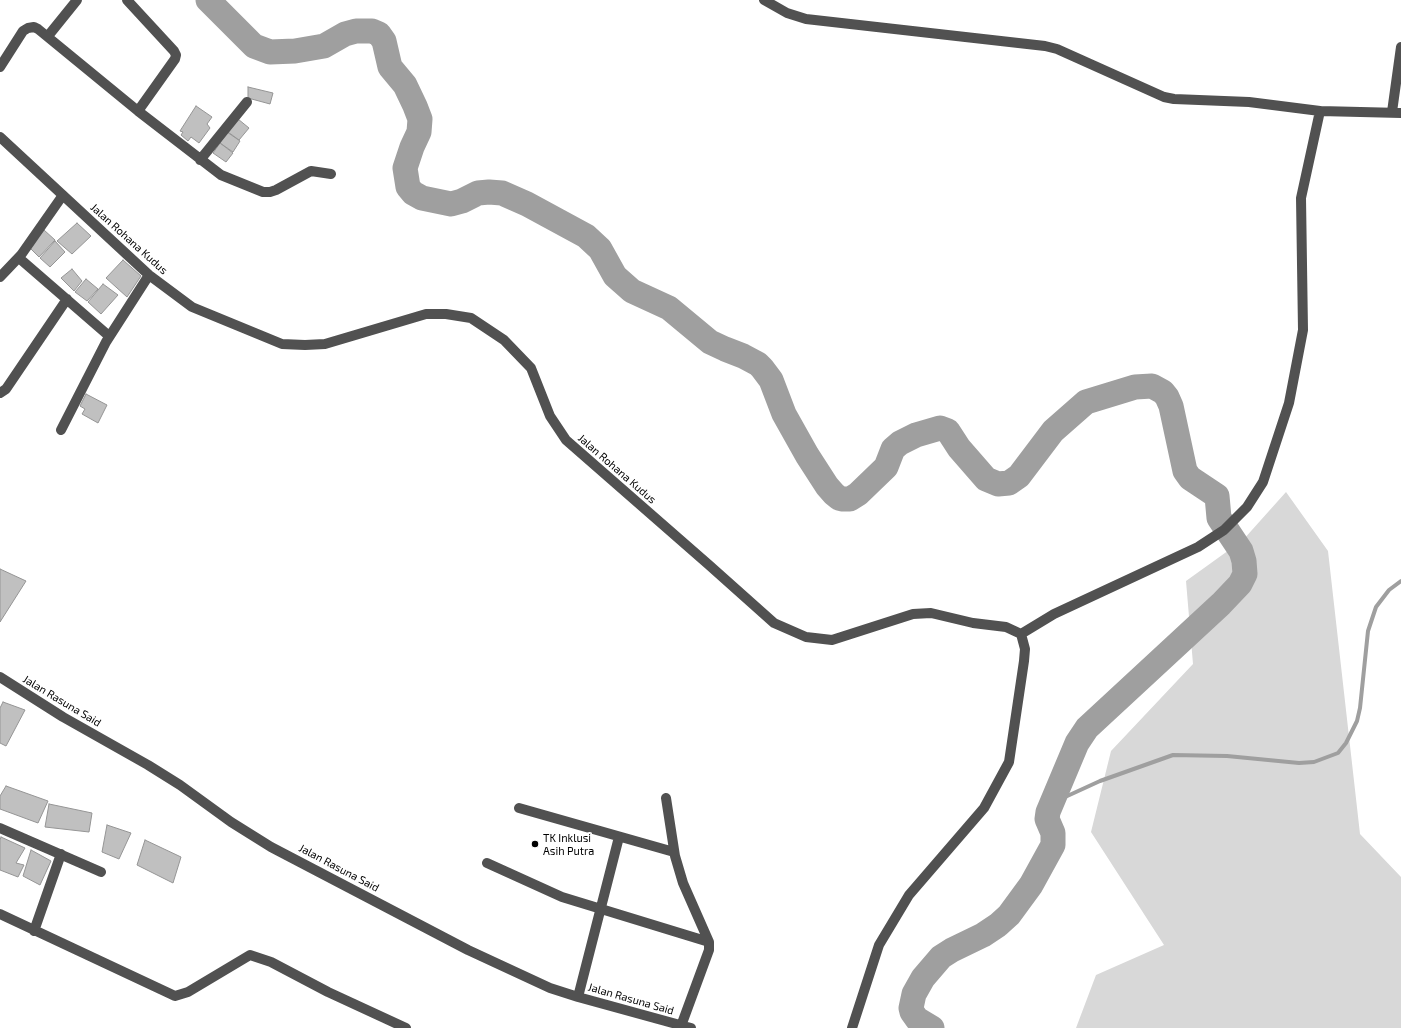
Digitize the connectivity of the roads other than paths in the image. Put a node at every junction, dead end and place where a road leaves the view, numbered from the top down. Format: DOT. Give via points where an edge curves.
graph roads {
  1 [pos="77,0"];
  2 [pos="127,0"];
  3 [pos="764,0"];
  4 [pos="48,36"];
  5 [pos="1401,47"];
  6 [pos="0,67"];
  7 [pos="247,102"];
  8 [pos="138,110"];
  9 [pos="1320,111"];
  10 [pos="1397,113"];
  11 [pos="0,137"];
  12 [pos="200,160"];
  13 [pos="331,174"];
  14 [pos="63,195"];
  15 [pos="19,258"];
  16 [pos="149,275"];
  17 [pos="0,277"];
  18 [pos="67,299"];
  19 [pos="109,336"];
  20 [pos="0,393"];
  21 [pos="61,430"];
  22 [pos="1020,634"];
  23 [pos="0,678"];
  24 [pos="666,798"];
  25 [pos="519,808"];
  26 [pos="0,828"];
  27 [pos="619,837"];
  28 [pos="674,852"];
  29 [pos="61,854"];
  30 [pos="487,863"];
  31 [pos="101,872"];
  32 [pos="600,908"];
  33 [pos="0,914"];
  34 [pos="34,930"];
  35 [pos="709,942"];
  36 [pos="578,997"];
  37 [pos="686,1027"];
  38 [pos="406,1028"];
  39 [pos="852,1028"];
  1 -- 4 [label="street"];
  2 -- 8 [label="street" via="176,55"];
  3 -- 9 [label="street" via="787,13 806,19 1045,46 1164,97 1249,102"];
  4 -- 6 [label="street" via="38,28 28,28"];
  4 -- 8 [label="street"];
  5 -- 10 [label="street"];
  7 -- 12 [label="street"];
  8 -- 12 [label="street"];
  9 -- 10 [label="street"];
  9 -- 22 [label="street" via="1301,198 1303,330 1290,404 1263,482 1247,507 1224,530 1198,547 1054,614"];
  11 -- 14 [label="street, Jalan Rohana Kudus"];
  12 -- 13 [label="street" via="221,175 263,192 276,190 311,171"];
  14 -- 15 [label="street"];
  14 -- 16 [label="street, Jalan Rohana Kudus"];
  15 -- 17 [label="street"];
  15 -- 18 [label="street"];
  16 -- 19 [label="street"];
  16 -- 22 [label="street, Jalan Rohana Kudus" via="192,306 282,344 325,344 426,314 471,318 504,340 531,368 550,416 566,440 710,564 774,623 806,637 832,640 913,614 931,613 973,623 1006,626"];
  18 -- 19 [label="street"];
  18 -- 20 [label="street" via="6,389"];
  19 -- 21 [label="street"];
  22 -- 39 [label="street" via="1025,649 1024,661 1009,762 984,808 909,894 878,945"];
  23 -- 36 [label="street, Jalan Rasuna Said" via="148,765 271,847 468,950 550,988"];
  24 -- 28 [label="street"];
  25 -- 27 [label="street"];
  26 -- 29 [label="street"];
  27 -- 28 [label="street"];
  27 -- 32 [label="street"];
  28 -- 35 [label="street" via="683,882"];
  29 -- 31 [label="street"];
  29 -- 34 [label="street"];
  30 -- 32 [label="street" via="555,894"];
  32 -- 35 [label="street"];
  32 -- 36 [label="street"];
  33 -- 34 [label="street"];
  34 -- 38 [label="street" via="175,996 188,992 250,955 271,962"];
  35 -- 37 [label="street" via="709,950"];
  36 -- 37 [label="street, Jalan Rasuna Said"];
}
